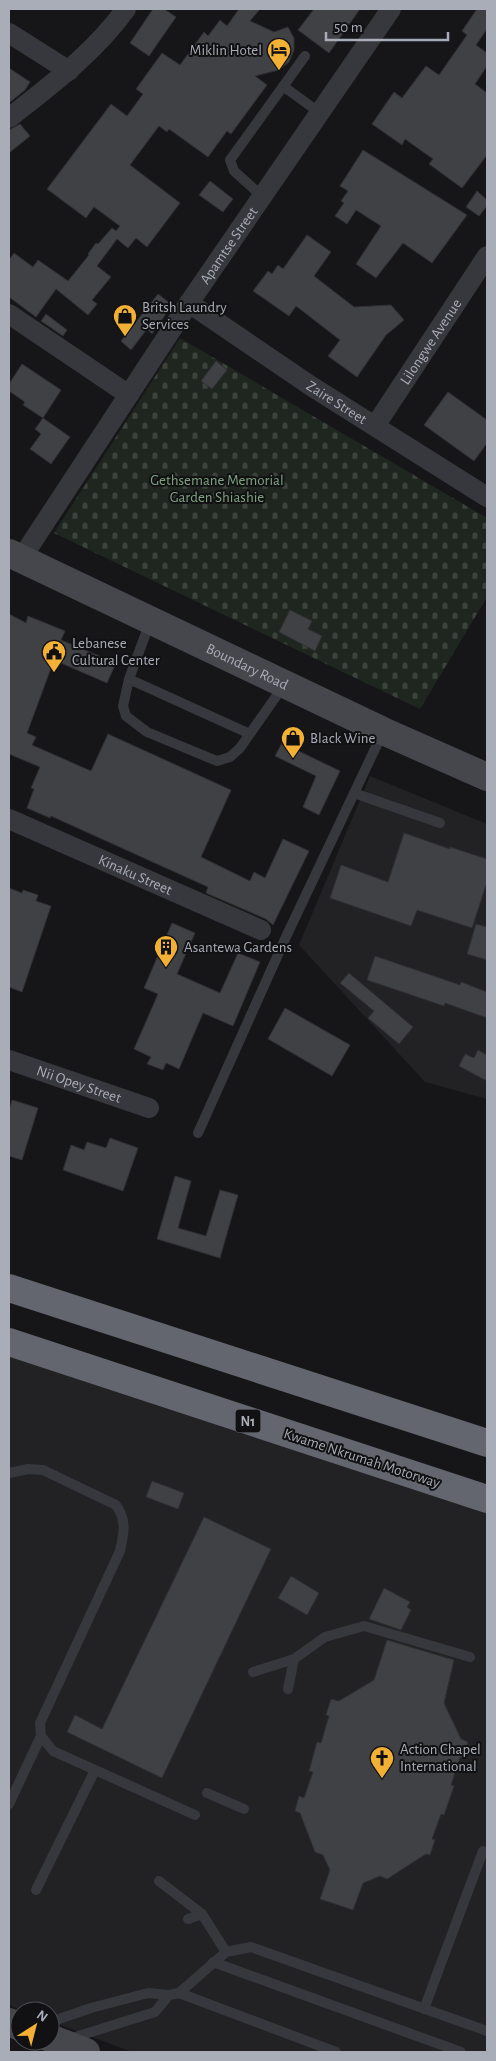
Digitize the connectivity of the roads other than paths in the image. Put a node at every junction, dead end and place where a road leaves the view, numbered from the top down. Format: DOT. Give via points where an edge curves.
graph roads {
  1 [pos="126,9"];
  2 [pos="391,9"];
  3 [pos="9,34"];
  4 [pos="305,56"];
  5 [pos="69,71"];
  6 [pos="283,86"];
  7 [pos="320,113"];
  8 [pos="9,118"];
  9 [pos="263,197"];
  10 [pos="487,256"];
  11 [pos="189,303"];
  12 [pos="9,314"];
  13 [pos="129,395"];
  14 [pos="375,426"];
  15 [pos="487,497"];
  16 [pos="15,556"];
  17 [pos="151,621"];
  18 [pos="129,679"];
  19 [pos="284,684"];
  20 [pos="384,731"];
  21 [pos="250,734"];
  22 [pos="487,777"];
  23 [pos="354,793"];
  24 [pos="9,819"];
  25 [pos="440,823"];
  26 [pos="262,930"];
  27 [pos="9,1060"];
  28 [pos="149,1108"];
  29 [pos="198,1133"];
  30 [pos="9,1288"];
  31 [pos="9,1342"];
  32 [pos="487,1443"];
  33 [pos="9,1473"];
  34 [pos="487,1498"];
  35 [pos="470,1657"];
  36 [pos="294,1659"];
  37 [pos="253,1672"];
  38 [pos="288,1689"];
  39 [pos="41,1736"];
  40 [pos="95,1770"];
  41 [pos="206,1793"];
  42 [pos="9,1804"];
  43 [pos="244,1809"];
  44 [pos="194,1815"];
  45 [pos="483,1851"];
  46 [pos="159,1881"];
  47 [pos="36,1890"];
  48 [pos="202,1914"];
  49 [pos="188,1919"];
  50 [pos="226,1952"];
  51 [pos="213,1962"];
  52 [pos="174,1994"];
  53 [pos="424,2009"];
  54 [pos="60,2029"];
  55 [pos="487,2031"];
  56 [pos="60,2032"];
  57 [pos="60,2038"];
  58 [pos="86,2052"];
  59 [pos="336,2052"];
  60 [pos="461,2052"];
  1 -- 5 [label="street" via="108,33"];
  2 -- 7 [label="street, Apamtse Street"];
  3 -- 5 [label="street"];
  4 -- 6 [label="lane"];
  5 -- 8 [label="street"];
  6 -- 7 [label="lane"];
  6 -- 9 [label="lane" via="230,160 234,171"];
  7 -- 9 [label="street, Apamtse Street"];
  9 -- 11 [label="street, Apamtse Street"];
  10 -- 14 [label="street, Lilongwe Avenue"];
  11 -- 13 [label="street, Apamtse Street"];
  11 -- 14 [label="street, Zaire Street"];
  12 -- 13 [label="street"];
  13 -- 16 [label="street, Apamtse Street"];
  14 -- 15 [label="street, Zaire Street"];
  16 -- 17 [label="main road, Boundary Road"];
  17 -- 18 [label="lane"];
  17 -- 19 [label="main road, Boundary Road"];
  18 -- 21 [label="lane"];
  18 -- 21 [label="lane" via="123,706 126,716 147,732 217,761 230,757"];
  19 -- 20 [label="main road, Boundary Road"];
  19 -- 21 [label="lane"];
  20 -- 22 [label="main road, Boundary Road"];
  20 -- 23 [label="lane"];
  23 -- 25 [label="lane"];
  23 -- 29 [label="lane"];
  24 -- 26 [label="street, Kinaku Street"];
  27 -- 28 [label="street, Nii Opey Street"];
  30 -- 32 [label="highway"];
  31 -- 34 [label="highway, Kwame Nkrumah Motorway / N1"];
  33 -- 39 [label="lane" via="43,1470 116,1506 123,1515 125,1530 120,1551 40,1723"];
  35 -- 36 [label="lane" via="364,1626 325,1637"];
  36 -- 37 [label="lane"];
  36 -- 38 [label="lane"];
  39 -- 40 [label="lane" via="53,1751"];
  39 -- 42 [label="lane"];
  40 -- 44 [label="lane"];
  40 -- 47 [label="lane"];
  41 -- 43 [label="lane"];
  45 -- 53 [label="lane"];
  46 -- 48 [label="lane"];
  48 -- 49 [label="lane"];
  48 -- 50 [label="lane"];
  50 -- 51 [label="lane"];
  50 -- 53 [label="lane" via="251,1947"];
  51 -- 52 [label="lane"];
  51 -- 60 [label="lane"];
  52 -- 54 [label="lane" via="148,1993 92,2008"];
  52 -- 56 [label="lane" via="155,2012"];
  52 -- 59 [label="lane"];
  53 -- 55 [label="lane"];
  57 -- 58 [label="main road"];
}
